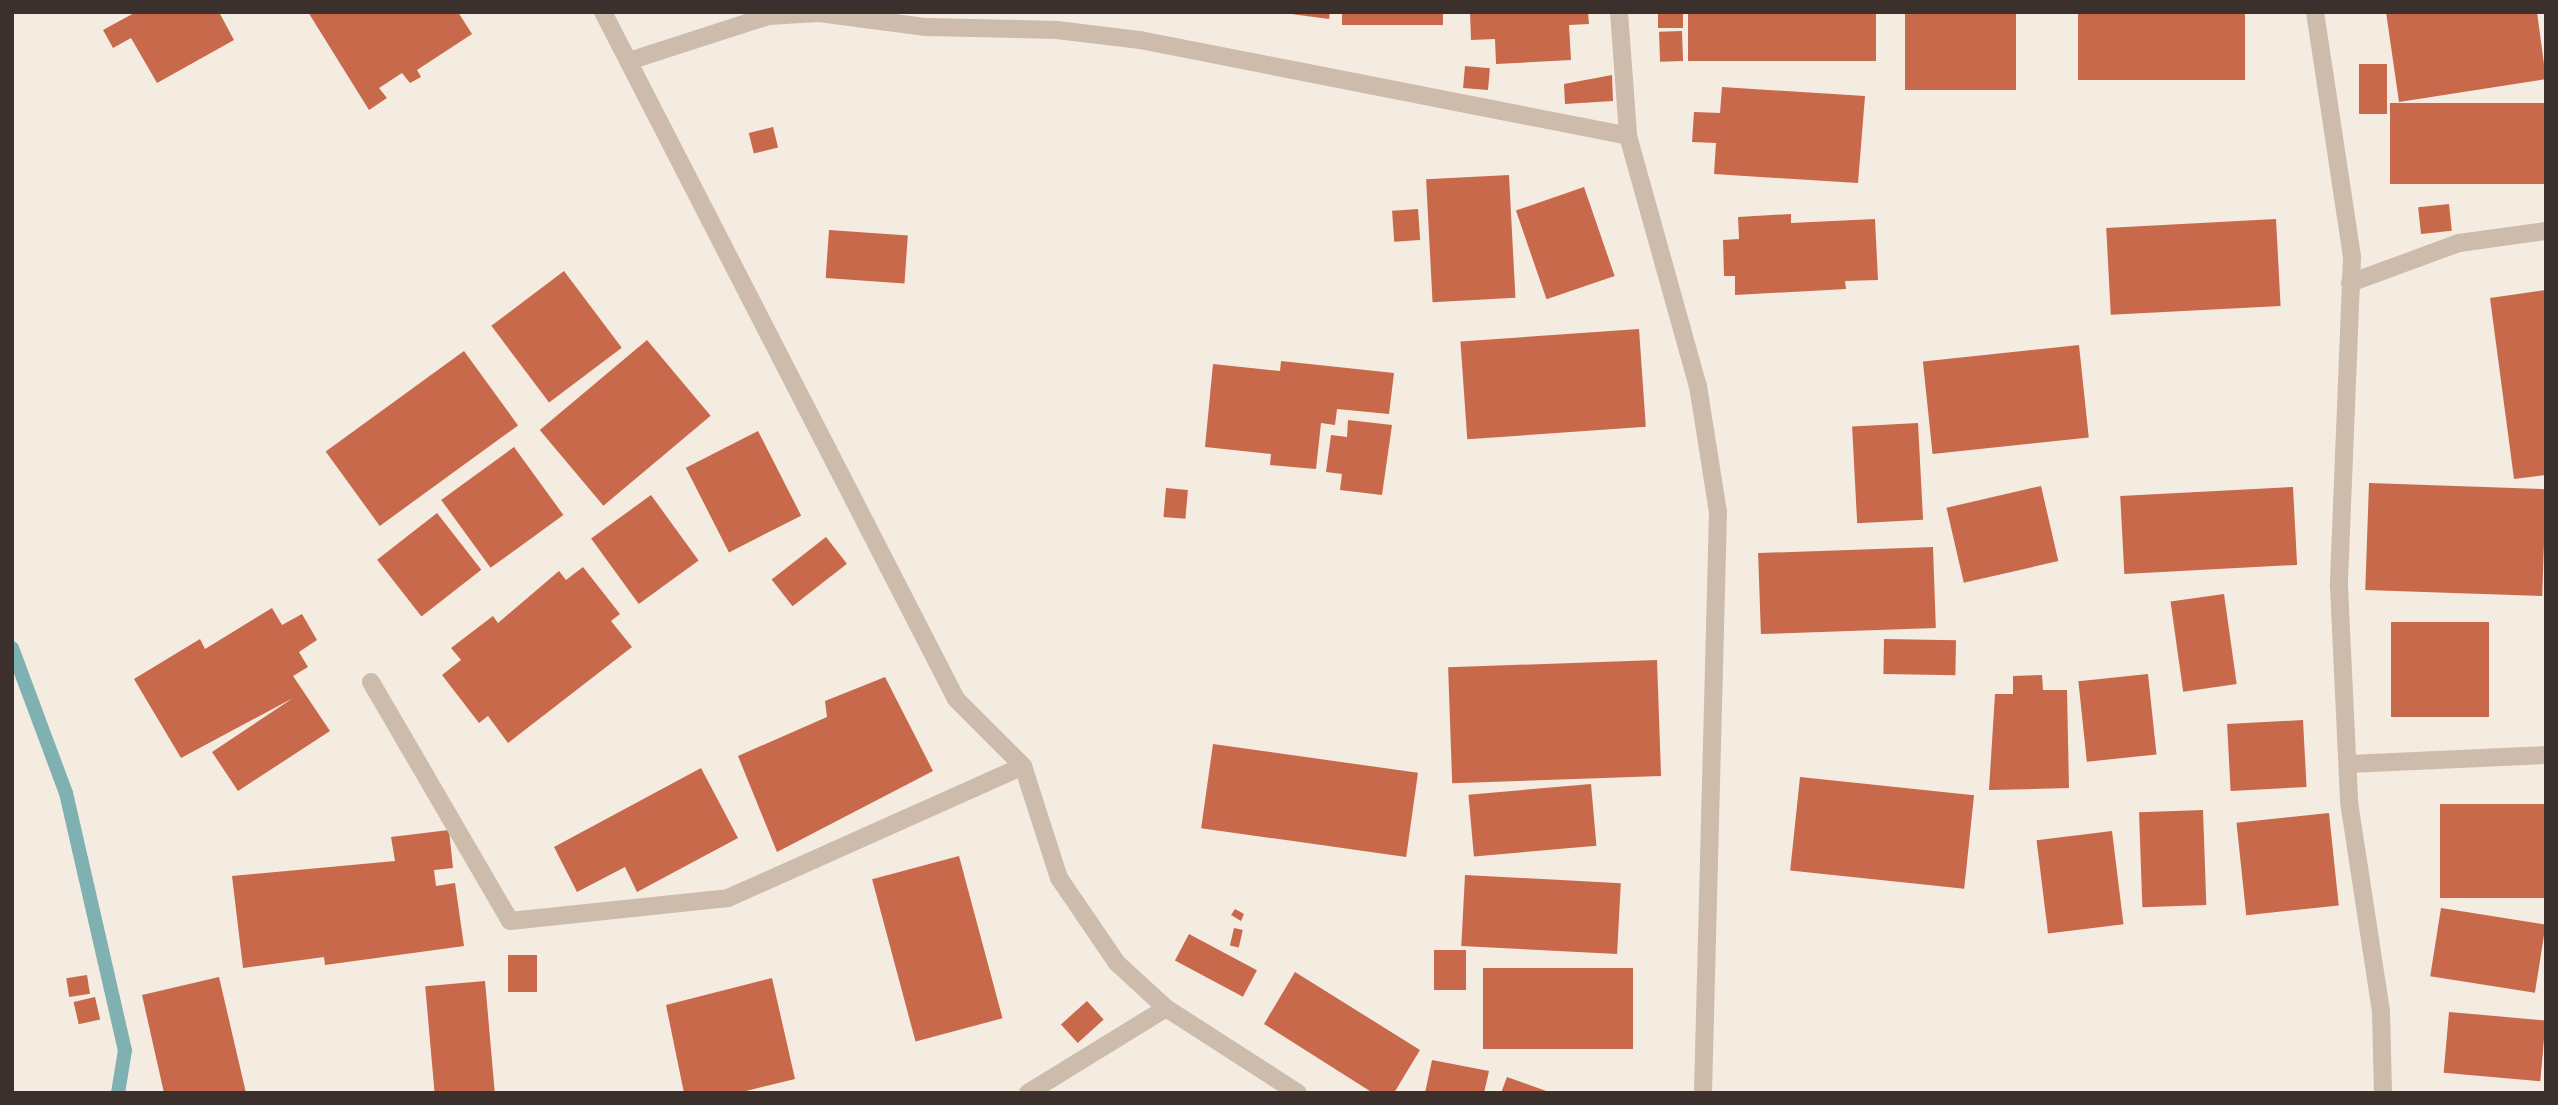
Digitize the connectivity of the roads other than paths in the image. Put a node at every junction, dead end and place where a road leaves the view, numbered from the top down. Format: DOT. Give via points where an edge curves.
graph roads {
  1 [pos="603,12"];
  2 [pos="1619,12"];
  3 [pos="2315,12"];
  4 [pos="629,61"];
  5 [pos="1628,136"];
  6 [pos="2546,231"];
  7 [pos="2350,283"];
  8 [pos="371,682"];
  9 [pos="2546,755"];
  10 [pos="2349,764"];
  11 [pos="1023,766"];
  12 [pos="1166,1008"];
  13 [pos="1028,1093"];
  14 [pos="1298,1093"];
  15 [pos="1703,1093"];
  16 [pos="2383,1093"];
  1 -- 4 [label="street"];
  2 -- 5 [label="street"];
  3 -- 7 [label="street" via="2352,257"];
  4 -- 5 [label="street" via="768,16 819,13 926,27 1057,30 1140,40"];
  4 -- 11 [label="street" via="956,699"];
  5 -- 15 [label="street" via="1698,386 1718,512"];
  6 -- 7 [label="street" via="2459,243"];
  7 -- 10 [label="street" via="2339,587"];
  8 -- 11 [label="street" via="510,920 728,898"];
  9 -- 10 [label="street"];
  10 -- 16 [label="street" via="2381,1011"];
  11 -- 12 [label="street" via="1059,878 1117,963"];
  12 -- 13 [label="street"];
  12 -- 14 [label="street"];
}
